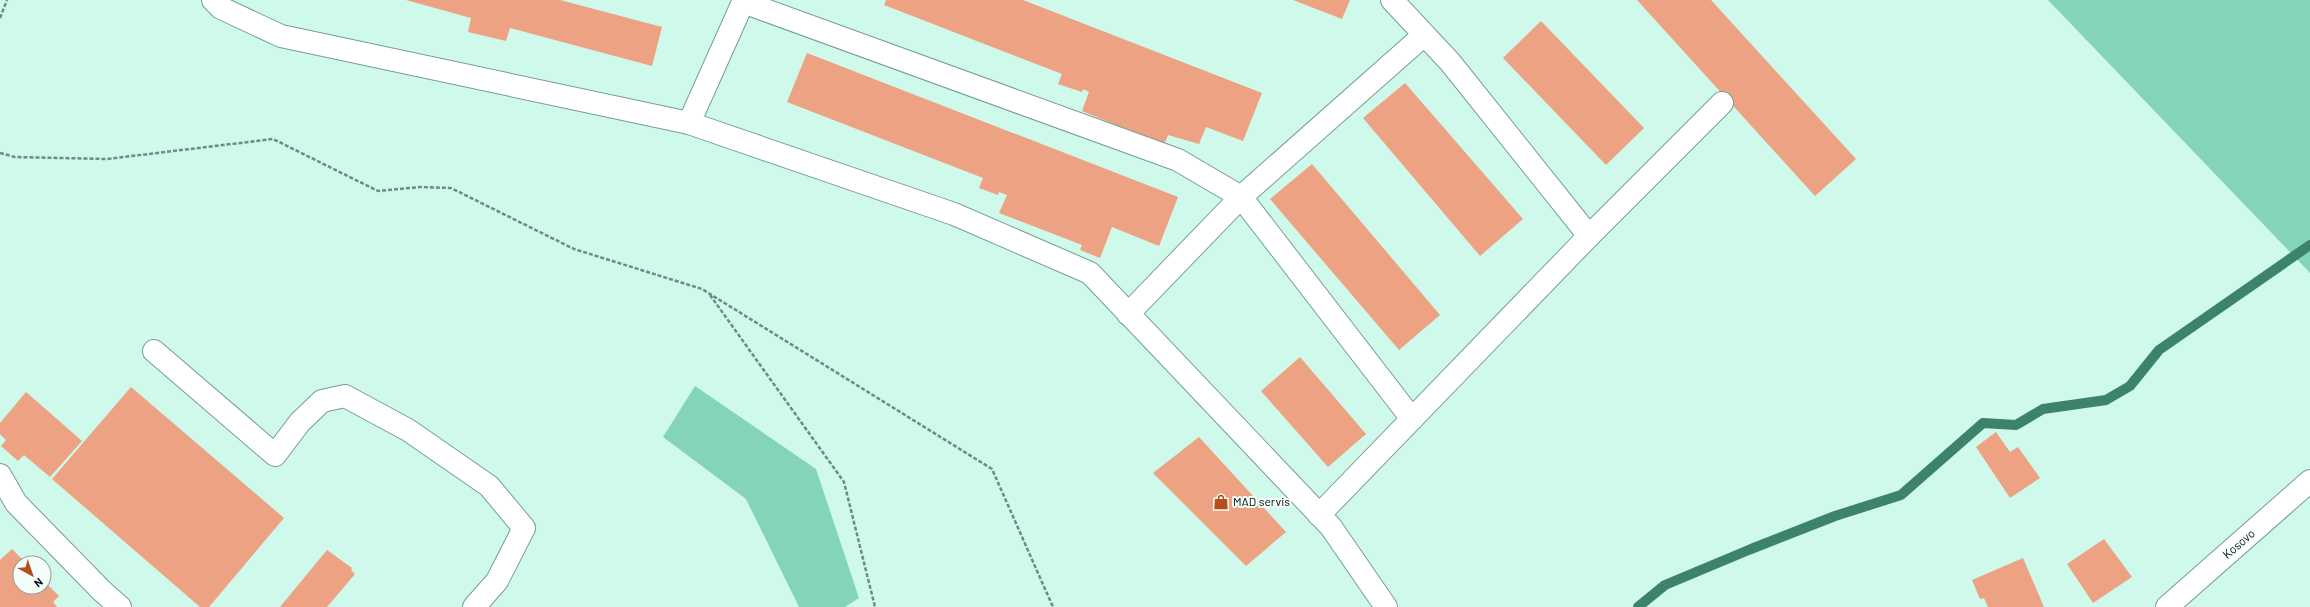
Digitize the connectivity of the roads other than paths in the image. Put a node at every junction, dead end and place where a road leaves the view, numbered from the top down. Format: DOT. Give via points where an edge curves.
graph roads {
  1 [pos="213,0"];
  2 [pos="1392,0"];
  3 [pos="743,1"];
  4 [pos="1424,35"];
  5 [pos="1722,103"];
  6 [pos="689,123"];
  7 [pos="1241,197"];
  8 [pos="1589,236"];
  9 [pos="1128,314"];
  10 [pos="154,351"];
  11 [pos="1412,419"];
  12 [pos="0,475"];
  13 [pos="2310,481"];
  14 [pos="1320,515"];
  15 [pos="120,607"];
  16 [pos="474,607"];
  17 [pos="1386,607"];
  18 [pos="2167,607"];
  1 -- 6 [label="street" via="221,8 281,36"];
  2 -- 4 [label="street"];
  3 -- 6 [label="street"];
  3 -- 7 [label="street" via="1178,160"];
  4 -- 7 [label="street"];
  4 -- 8 [label="street" via="1450,62"];
  5 -- 8 [label="street"];
  6 -- 9 [label="street" via="954,214 1090,273"];
  7 -- 9 [label="street"];
  7 -- 11 [label="street"];
  8 -- 11 [label="street"];
  9 -- 14 [label="street"];
  10 -- 16 [label="street" via="275,455 300,422 322,401 345,396 408,430 489,486 524,528 497,581"];
  11 -- 14 [label="street"];
  12 -- 15 [label="street" via="16,503"];
  13 -- 18 [label="street, Kosovo"];
  14 -- 17 [label="street"];
}
